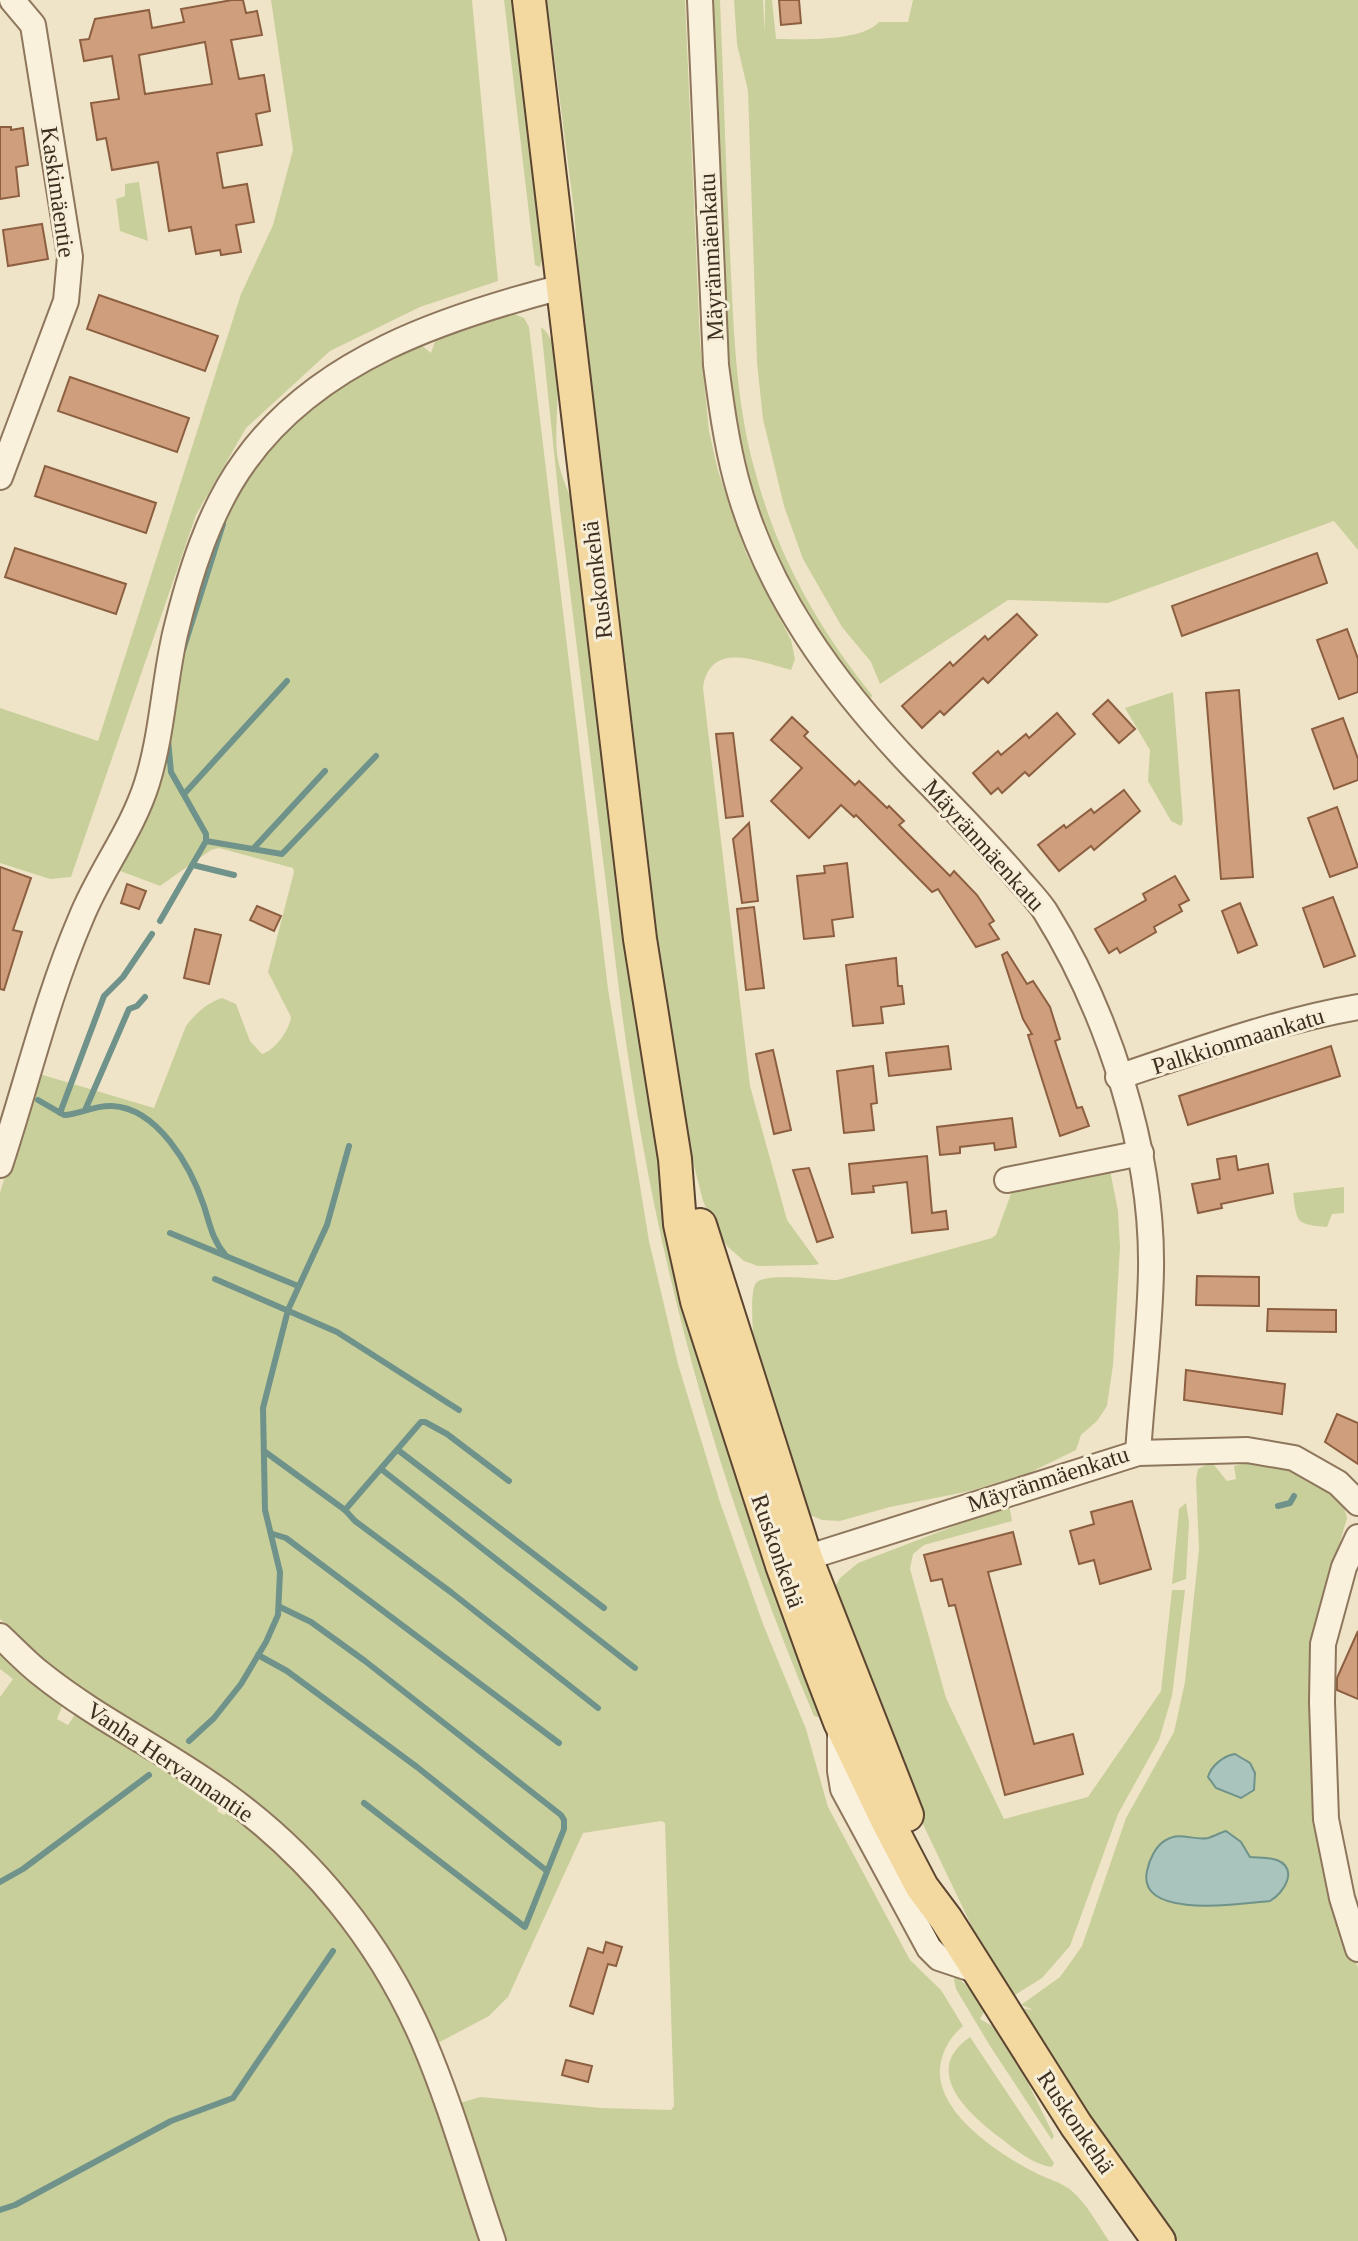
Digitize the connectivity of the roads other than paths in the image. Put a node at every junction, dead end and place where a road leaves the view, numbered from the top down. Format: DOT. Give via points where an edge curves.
graph roads {
  1 [pos="12,0"];
  2 [pos="529,0"];
  3 [pos="700,0"];
  4 [pos="562,287"];
  5 [pos="0,477"];
  6 [pos="1358,1007"];
  7 [pos="1118,1077"];
  8 [pos="1141,1153"];
  9 [pos="0,1165"];
  10 [pos="1007,1180"];
  11 [pos="1138,1453"];
  12 [pos="1358,1503"];
  13 [pos="1358,1537"];
  14 [pos="794,1562"];
  15 [pos="0,1636"];
  16 [pos="840,1722"];
  17 [pos="946,1919"];
  18 [pos="1358,1949"];
  19 [pos="978,1971"];
  20 [pos="493,2241"];
  21 [pos="1159,2241"];
  1 -- 5 [label="street, Kaskimäentie" via="33,25 70,257 66,301"];
  2 -- 4 [label="main road, Ruskonkehä"];
  3 -- 7 [label="street, Mäyränmäenkatu" via="716,365 723,425 755,536 822,661 868,720 1043,909 1103,1026"];
  4 -- 9 [label="street" via="423,329 370,356 320,386 244,461 220,504 186,595 139,807 80,919"];
  4 -- 14 [label="main road, Ruskonkehä" via="640,939 675,1159 698,1219"];
  6 -- 7 [label="street, Palkkionmaankatu"];
  7 -- 8 [label="street, Mäyränmäenkatu"];
  8 -- 10 [label="street"];
  8 -- 11 [label="street, Mäyränmäenkatu" via="1151,1268"];
  11 -- 12 [label="street" via="1247,1450 1294,1458 1338,1483"];
  11 -- 14 [label="street, Mäyränmäenkatu"];
  13 -- 18 [label="street" via="1323,1644 1322,1702 1326,1819"];
  14 -- 16 [label="main road, Ruskonkehä"];
  14 -- 17 [label="main road, Ruskonkehä" via="894,1785"];
  15 -- 20 [label="street, Vanha Hervannantie" via="62,1690 251,1814 338,1899 385,1965 423,2039"];
  16 -- 17 [label="main road, Ruskonkehä" via="922,1887"];
  16 -- 19 [label="street" via="843,1789 929,1948 939,1958"];
  17 -- 19 [label="main road, Ruskonkehä"];
  19 -- 21 [label="main road, Ruskonkehä" via="1076,2125"];
}
